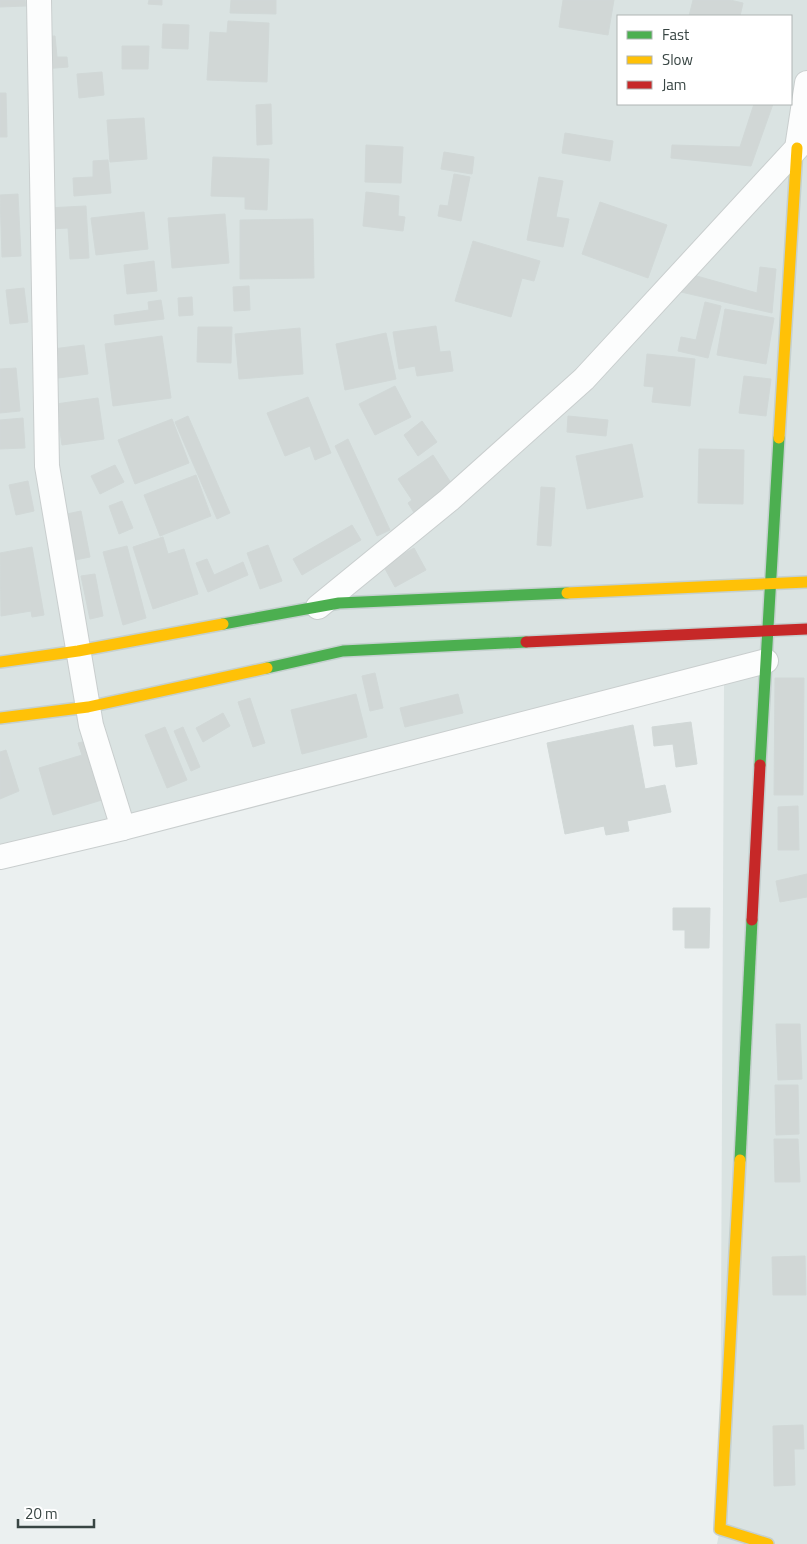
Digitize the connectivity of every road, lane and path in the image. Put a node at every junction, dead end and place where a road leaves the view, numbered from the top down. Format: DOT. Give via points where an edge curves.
graph roads {
  1 [pos="39,0"];
  2 [pos="807,83"];
  3 [pos="797,148"];
  4 [pos="771,582"];
  5 [pos="807,582"];
  6 [pos="318,607"];
  7 [pos="768,629"];
  8 [pos="807,629"];
  9 [pos="78,651"];
  10 [pos="766,661"];
  11 [pos="0,662"];
  12 [pos="88,707"];
  13 [pos="0,718"];
  14 [pos="123,828"];
  15 [pos="0,857"];
  16 [pos="768,1544"];
  1 -- 9 [label="street" via="47,466"];
  2 -- 3 [label="street"];
  3 -- 4 [label="street"];
  3 -- 6 [label="street" via="584,378 449,500"];
  4 -- 5 [label="street"];
  4 -- 6 [label="street" via="339,603"];
  4 -- 7 [label="street"];
  6 -- 9 [label="street"];
  7 -- 8 [label="street"];
  7 -- 10 [label="street"];
  7 -- 12 [label="street" via="343,650"];
  9 -- 11 [label="street"];
  9 -- 12 [label="street"];
  10 -- 14 [label="street"];
  10 -- 16 [label="street" via="720,1529"];
  12 -- 13 [label="street"];
  12 -- 14 [label="street"];
  14 -- 15 [label="street"];
}
